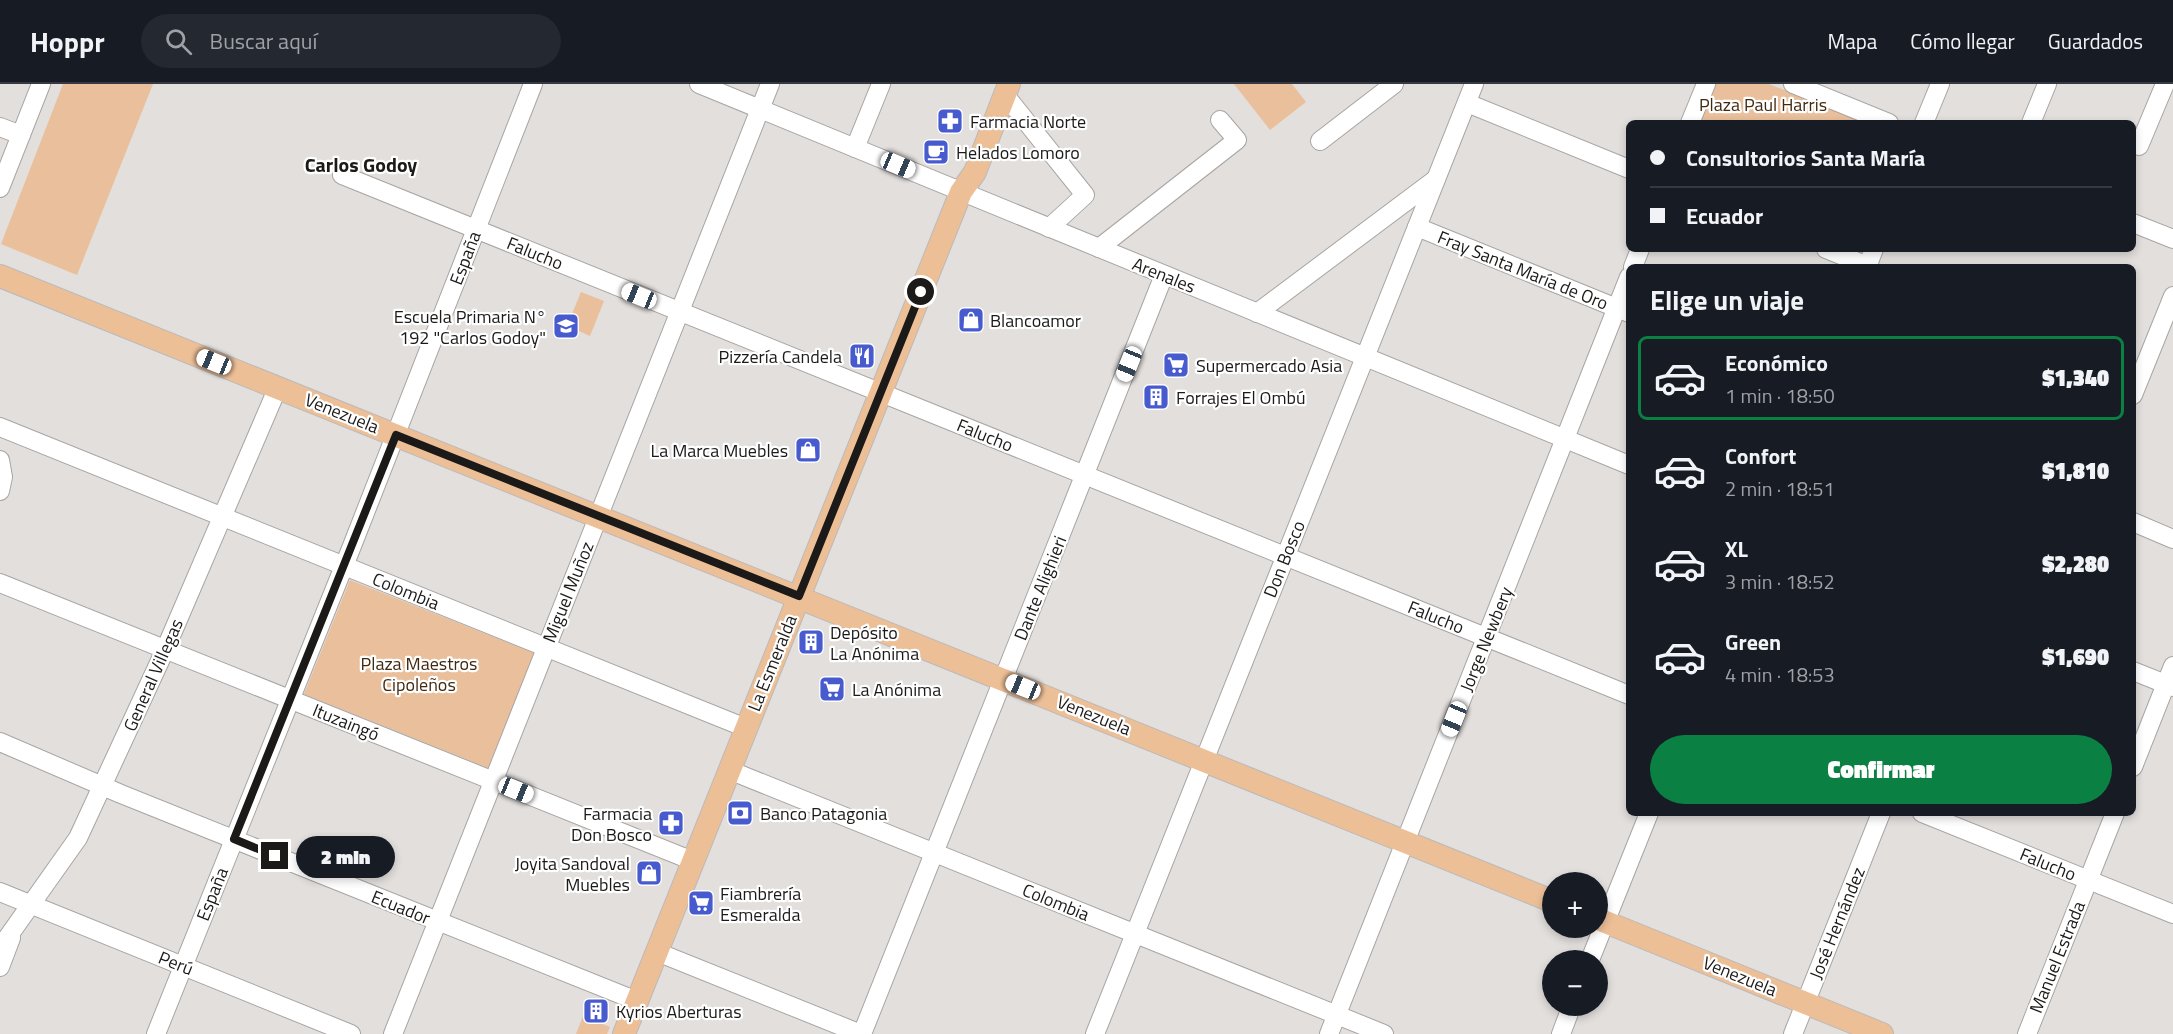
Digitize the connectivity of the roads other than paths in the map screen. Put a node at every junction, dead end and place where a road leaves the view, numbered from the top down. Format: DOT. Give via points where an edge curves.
graph roads {
  1 [pos="41,84"];
  2 [pos="533,84"];
  3 [pos="699,84"];
  4 [pos="770,84"];
  5 [pos="881,84"];
  6 [pos="1394,84"];
  7 [pos="1474,84"];
  8 [pos="1706,84"];
  9 [pos="1794,84"];
  10 [pos="1940,84"];
  11 [pos="2047,84"];
  12 [pos="2164,84"];
  13 [pos="1003,88"];
  14 [pos="1820,89"];
  15 [pos="1467,103"];
  16 [pos="760,109"];
  17 [pos="1220,120"];
  18 [pos="1691,120"];
  19 [pos="1883,120"];
  20 [pos="1925,120"];
  21 [pos="2032,120"];
  22 [pos="0,127"];
  23 [pos="21,135"];
  24 [pos="1320,141"];
  25 [pos="2139,146"];
  26 [pos="855,148"];
  27 [pos="1626,168"];
  28 [pos="342,175"];
  29 [pos="1436,179"];
  30 [pos="0,188"];
  31 [pos="961,192"];
  32 [pos="2136,224"];
  33 [pos="1417,227"];
  34 [pos="1049,228"];
  35 [pos="476,230"];
  36 [pos="2173,239"];
  37 [pos="1099,248"];
  38 [pos="1836,252"];
  39 [pos="1869,262"];
  40 [pos="1164,275"];
  41 [pos="0,276"];
  42 [pos="1626,294"];
  43 [pos="2173,296"];
  44 [pos="1623,310"];
  45 [pos="679,312"];
  46 [pos="1257,313"];
  47 [pos="1364,357"];
  48 [pos="2137,376"];
  49 [pos="278,387"];
  50 [pos="880,393"];
  51 [pos="0,427"];
  52 [pos="396,435"];
  53 [pos="1565,439"];
  54 [pos="0,460"];
  55 [pos="1626,464"];
  56 [pos="1084,475"];
  57 [pos="0,491"];
  58 [pos="598,516"];
  59 [pos="222,517"];
  60 [pos="2136,523"];
  61 [pos="2173,539"];
  62 [pos="1285,556"];
  63 [pos="344,566"];
  64 [pos="0,584"];
  65 [pos="799,596"];
  66 [pos="1486,637"];
  67 [pos="546,648"];
  68 [pos="165,650"];
  69 [pos="2173,666"];
  70 [pos="2136,671"];
  71 [pos="1004,678"];
  72 [pos="2169,685"];
  73 [pos="1626,694"];
  74 [pos="291,700"];
  75 [pos="746,728"];
  76 [pos="0,742"];
  77 [pos="1204,760"];
  78 [pos="2136,760"];
  79 [pos="729,770"];
  80 [pos="493,781"];
  81 [pos="103,785"];
  82 [pos="1648,816"];
  83 [pos="1880,816"];
  84 [pos="1929,816"];
  85 [pos="2114,816"];
  86 [pos="234,839"];
  87 [pos="1406,841"];
  88 [pos="934,853"];
  89 [pos="693,861"];
  90 [pos="2088,880"];
  91 [pos="0,892"];
  92 [pos="1542,897"];
  93 [pos="1608,904"];
  94 [pos="32,905"];
  95 [pos="2173,914"];
  96 [pos="438,921"];
  97 [pos="1608,923"];
  98 [pos="16,926"];
  99 [pos="1135,933"];
  100 [pos="0,948"];
  101 [pos="657,952"];
  102 [pos="183,966"];
  103 [pos="0,967"];
  104 [pos="637,1001"];
  105 [pos="1805,1003"];
  106 [pos="1336,1015"];
  107 [pos="1568,1016"];
  108 [pos="156,1034"];
  109 [pos="351,1034"];
  110 [pos="393,1034"];
  111 [pos="624,1034"];
  112 [pos="861,1034"];
  113 [pos="1095,1034"];
  114 [pos="1329,1034"];
  115 [pos="1384,1034"];
  116 [pos="1561,1034"];
  117 [pos="1793,1034"];
  118 [pos="1882,1034"];
  119 [pos="2027,1034"];
  1 -- 23 [label="street"];
  2 -- 35 [label="street, España"];
  3 -- 16 [label="street, Arenales"];
  4 -- 16 [label="street, Miguel Muñoz"];
  5 -- 26 [label="street"];
  6 -- 24 [label="street"];
  7 -- 15 [label="street, Don Bosco"];
  8 -- 18 [label="street"];
  9 -- 14 [label="street"];
  10 -- 20 [label="street"];
  11 -- 21 [label="street"];
  12 -- 25 [label="street"];
  13 -- 31 [label="main road, La Esmeralda" via="963,168"];
  13 -- 34 [label="street" via="1085,195"];
  14 -- 19 [label="street"];
  15 -- 27 [label="street"];
  15 -- 29 [label="street, Don Bosco"];
  16 -- 26 [label="street, Arenales"];
  16 -- 45 [label="street, Miguel Muñoz"];
  17 -- 37 [label="street" via="1237,140"];
  22 -- 23 [label="street"];
  23 -- 30 [label="street"];
  26 -- 31 [label="street, Arenales"];
  28 -- 35 [label="street, Falucho"];
  29 -- 33 [label="street, Don Bosco"];
  29 -- 46 [label="street"];
  31 -- 34 [label="street, Arenales"];
  31 -- 50 [label="main road, La Esmeralda"];
  32 -- 36 [label="street"];
  33 -- 44 [label="street, Fray Santa María de Oro"];
  33 -- 47 [label="street, Don Bosco"];
  34 -- 37 [label="street, Arenales"];
  35 -- 45 [label="street, Falucho"];
  35 -- 52 [label="street, España"];
  37 -- 40 [label="street, Arenales"];
  38 -- 39 [label="street"];
  40 -- 46 [label="street, Arenales"];
  40 -- 56 [label="street, Dante Alighieri"];
  41 -- 49 [label="main road, Venezuela"];
  42 -- 44 [label="street, Jorge Newbery"];
  43 -- 48 [label="street"];
  44 -- 53 [label="street, Jorge Newbery"];
  45 -- 50 [label="street, Falucho"];
  45 -- 58 [label="street, Miguel Muñoz"];
  46 -- 47 [label="street, Arenales"];
  47 -- 53 [label="street, Arenales"];
  47 -- 62 [label="street, Don Bosco"];
  49 -- 52 [label="main road, Venezuela"];
  49 -- 59 [label="street, General Villegas"];
  50 -- 56 [label="street, Falucho"];
  50 -- 65 [label="main road, La Esmeralda"];
  51 -- 59 [label="street, Colombia"];
  52 -- 58 [label="main road, Venezuela"];
  52 -- 63 [label="street, España"];
  53 -- 55 [label="street, Arenales"];
  53 -- 66 [label="street, Jorge Newbery"];
  54 -- 57 [label="street"];
  56 -- 62 [label="street, Falucho"];
  56 -- 71 [label="street, Dante Alighieri"];
  58 -- 65 [label="main road, Venezuela"];
  58 -- 67 [label="street, Miguel Muñoz"];
  59 -- 63 [label="street, Colombia"];
  59 -- 68 [label="street, General Villegas"];
  60 -- 61 [label="street"];
  62 -- 66 [label="street, Falucho"];
  62 -- 77 [label="street, Don Bosco"];
  63 -- 67 [label="street, Colombia"];
  63 -- 74 [label="street, España"];
  64 -- 68 [label="street, Ituzaingó"];
  65 -- 71 [label="main road, Venezuela"];
  65 -- 75 [label="main road, La Esmeralda"];
  66 -- 73 [label="street, Falucho"];
  66 -- 87 [label="street, Jorge Newbery"];
  67 -- 75 [label="street, Colombia"];
  67 -- 80 [label="street, Miguel Muñoz"];
  68 -- 74 [label="street, Ituzaingó"];
  68 -- 81 [label="street, General Villegas"];
  69 -- 72 [label="street"];
  70 -- 72 [label="street"];
  71 -- 77 [label="main road, Venezuela"];
  71 -- 88 [label="street, Dante Alighieri"];
  72 -- 78 [label="street"];
  74 -- 80 [label="street, Ituzaingó"];
  74 -- 86 [label="street, España"];
  75 -- 79 [label="main road, La Esmeralda"];
  76 -- 81 [label="street, Ecuador"];
  77 -- 87 [label="main road, Venezuela"];
  77 -- 99 [label="street, Don Bosco"];
  79 -- 88 [label="street, Colombia"];
  79 -- 89 [label="main road, La Esmeralda"];
  80 -- 89 [label="street, Ituzaingó"];
  80 -- 96 [label="street, Miguel Muñoz"];
  81 -- 86 [label="street, Ecuador"];
  81 -- 94 [label="street, General Villegas" via="74,846"];
  82 -- 93 [label="street"];
  83 -- 105 [label="street, José Hernández"];
  84 -- 90 [label="street, Falucho"];
  85 -- 90 [label="street, Manuel Estrada"];
  86 -- 96 [label="street, Ecuador"];
  86 -- 102 [label="street, España"];
  87 -- 92 [label="main road, Venezuela"];
  87 -- 106 [label="street, Jorge Newbery"];
  88 -- 99 [label="street, Colombia"];
  88 -- 112 [label="street, Dante Alighieri"];
  89 -- 101 [label="main road, La Esmeralda"];
  90 -- 95 [label="street, Falucho"];
  90 -- 119 [label="street, Manuel Estrada"];
  91 -- 94 [label="street, Perú"];
  94 -- 98 [label="street, General Villegas"];
  94 -- 102 [label="street, Perú"];
  96 -- 104 [label="street, Ecuador"];
  96 -- 110 [label="street, Miguel Muñoz"];
  97 -- 105 [label="main road, Venezuela"];
  98 -- 100 [label="street, General Villegas"];
  98 -- 103 [label="street"];
  99 -- 106 [label="street, Colombia"];
  99 -- 113 [label="street, Don Bosco"];
  101 -- 104 [label="main road, La Esmeralda"];
  101 -- 112 [label="street"];
  102 -- 108 [label="street, España"];
  102 -- 109 [label="street, Perú"];
  104 -- 111 [label="main road, La Esmeralda"];
  105 -- 117 [label="street, José Hernández"];
  105 -- 118 [label="main road, Venezuela"];
  106 -- 114 [label="street, Jorge Newbery"];
  106 -- 115 [label="street, Colombia"];
  107 -- 116 [label="street"];
}
